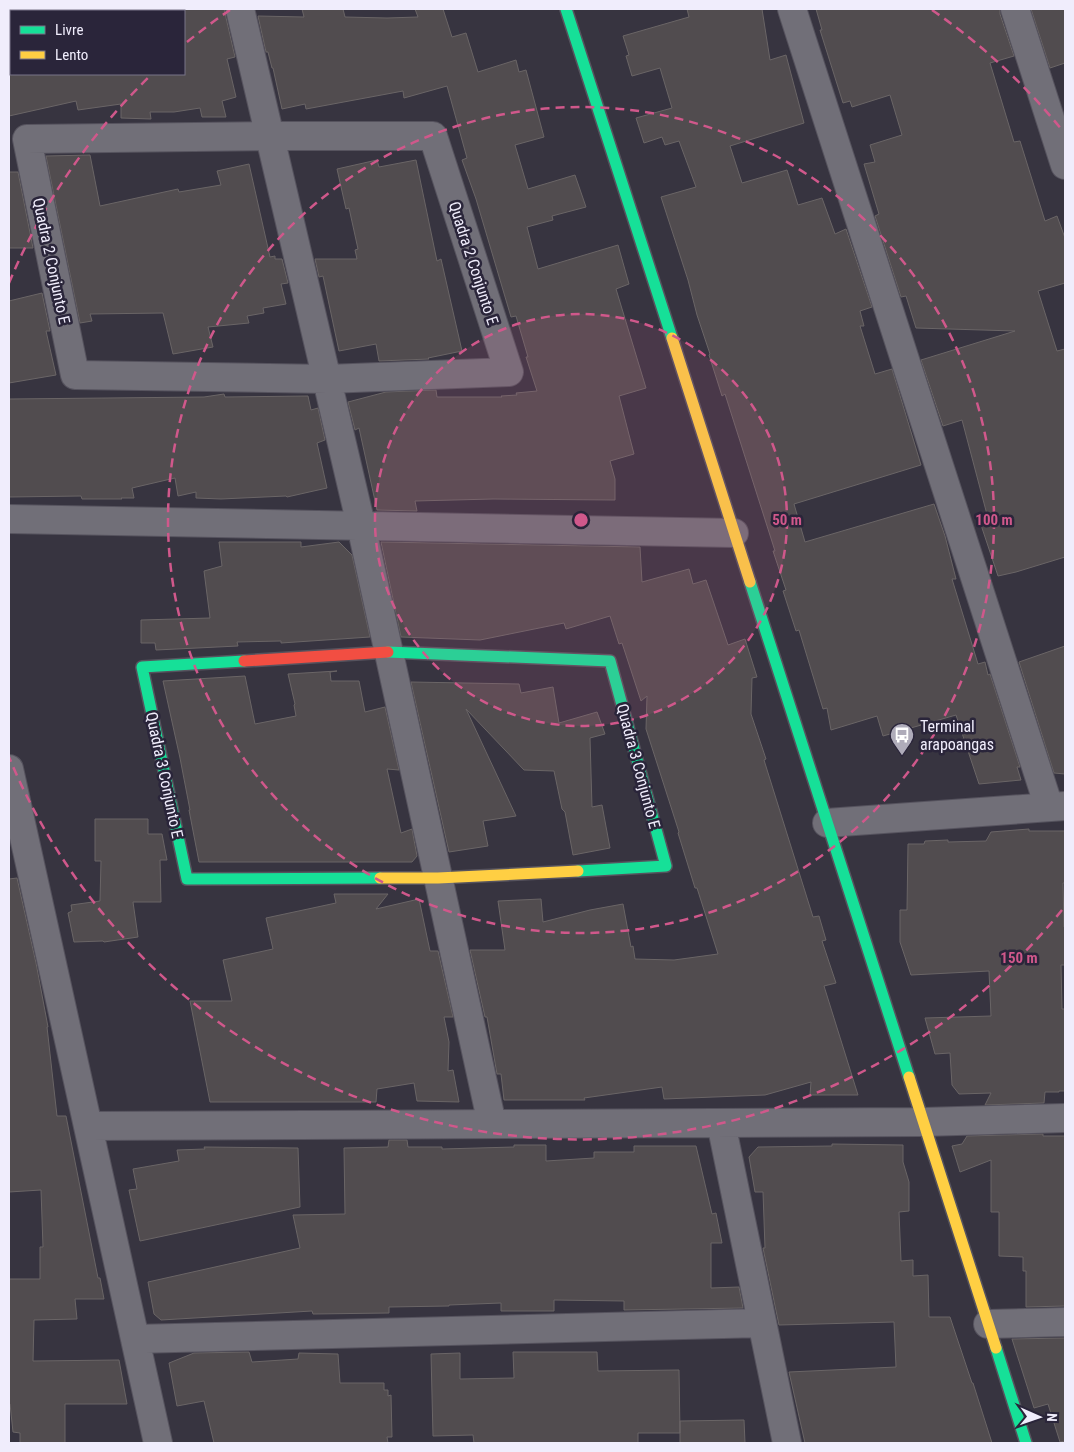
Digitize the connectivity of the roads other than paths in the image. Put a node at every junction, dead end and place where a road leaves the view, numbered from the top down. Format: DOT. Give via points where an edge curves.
graph roads {
  1 [pos="240,9"];
  2 [pos="566,9"];
  3 [pos="792,9"];
  4 [pos="1015,9"];
  5 [pos="270,136"];
  6 [pos="1065,165"];
  7 [pos="327,379"];
  8 [pos="9,519"];
  9 [pos="361,526"];
  10 [pos="734,533"];
  11 [pos="388,652"];
  12 [pos="9,769"];
  13 [pos="1057,807"];
  14 [pos="827,823"];
  15 [pos="438,878"];
  16 [pos="1065,1118"];
  17 [pos="923,1122"];
  18 [pos="721,1123"];
  19 [pos="492,1124"];
  20 [pos="88,1126"];
  21 [pos="1065,1322"];
  22 [pos="762,1323"];
  23 [pos="988,1324"];
  24 [pos="134,1339"];
  25 [pos="158,1443"];
  26 [pos="787,1443"];
  27 [pos="1026,1443"];
  1 -- 5 [label="street"];
  2 -- 10 [label="street"];
  3 -- 13 [label="street"];
  4 -- 6 [label="street"];
  5 -- 7 [label="street"];
  5 -- 7 [label="street, Quadra 2 Conjunto E" via="433,136 509,372"];
  5 -- 7 [label="street, Quadra 2 Conjunto E" via="27,139 76,375"];
  7 -- 9 [label="street"];
  8 -- 9 [label="street"];
  9 -- 10 [label="street"];
  9 -- 11 [label="street"];
  10 -- 14 [label="street"];
  11 -- 15 [label="street"];
  11 -- 15 [label="street, Quadra 3 Conjunto E" via="610,661 666,866"];
  11 -- 15 [label="street, Quadra 3 Conjunto E" via="142,667 187,879"];
  12 -- 20 [label="street"];
  13 -- 14 [label="street"];
  14 -- 17 [label="street"];
  15 -- 19 [label="street"];
  16 -- 17 [label="street"];
  17 -- 18 [label="street"];
  17 -- 23 [label="street"];
  18 -- 19 [label="street"];
  18 -- 22 [label="street"];
  19 -- 20 [label="street"];
  20 -- 24 [label="street"];
  21 -- 23 [label="street"];
  22 -- 24 [label="street"];
  22 -- 26 [label="street"];
  23 -- 27 [label="street"];
  24 -- 25 [label="street"];
}
